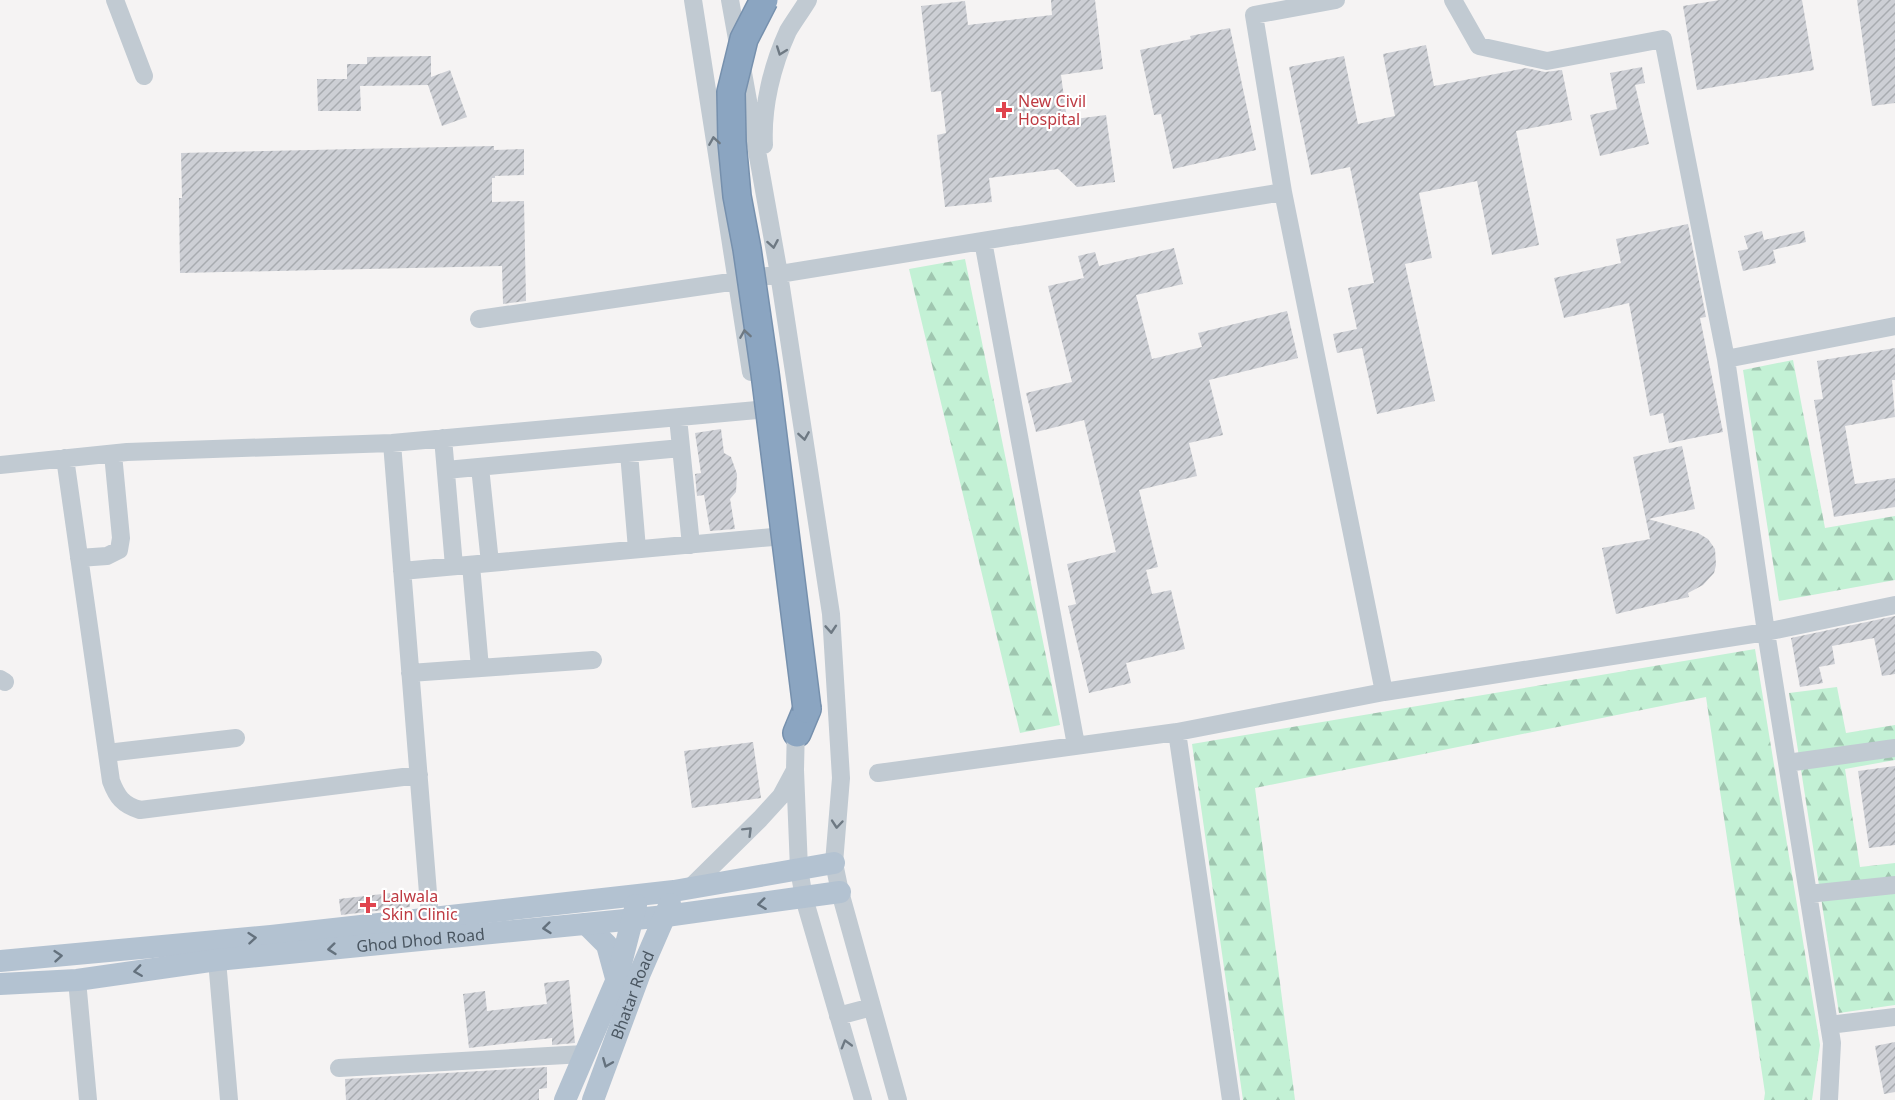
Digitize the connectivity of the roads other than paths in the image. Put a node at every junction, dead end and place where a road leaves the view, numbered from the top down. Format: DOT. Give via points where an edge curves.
graph roads {
  1 [pos="115,0"];
  2 [pos="693,0"];
  3 [pos="730,0"];
  4 [pos="764,0"];
  5 [pos="808,0"];
  6 [pos="1336,0"];
  7 [pos="1453,0"];
  8 [pos="144,76"];
  9 [pos="1283,192"];
  10 [pos="766,204"];
  11 [pos="983,241"];
  12 [pos="779,274"];
  13 [pos="737,281"];
  14 [pos="479,319"];
  15 [pos="1895,326"];
  16 [pos="1726,359"];
  17 [pos="758,410"];
  18 [pos="678,417"];
  19 [pos="443,438"];
  20 [pos="392,443"];
  21 [pos="681,448"];
  22 [pos="629,453"];
  23 [pos="113,454"];
  24 [pos="65,458"];
  25 [pos="0,465"];
  26 [pos="480,467"];
  27 [pos="446,470"];
  28 [pos="773,537"];
  29 [pos="691,544"];
  30 [pos="637,549"];
  31 [pos="79,558"];
  32 [pos="490,563"];
  33 [pos="463,566"];
  34 [pos="402,571"];
  35 [pos="1895,605"];
  36 [pos="1766,632"];
  37 [pos="593,660"];
  38 [pos="480,668"];
  39 [pos="410,673"];
  40 [pos="1383,692"];
  41 [pos="802,721"];
  42 [pos="1177,732"];
  43 [pos="236,738"];
  44 [pos="1076,745"];
  45 [pos="1895,748"];
  46 [pos="107,753"];
  47 [pos="1787,763"];
  48 [pos="795,770"];
  49 [pos="878,773"];
  50 [pos="418,774"];
  51 [pos="834,863"];
  52 [pos="799,869"];
  53 [pos="1895,885"];
  54 [pos="682,889"];
  55 [pos="840,892"];
  56 [pos="1808,894"];
  57 [pos="638,895"];
  58 [pos="804,898"];
  59 [pos="722,909"];
  60 [pos="666,916"];
  61 [pos="430,918"];
  62 [pos="634,919"];
  63 [pos="586,924"];
  64 [pos="217,960"];
  65 [pos="0,962"];
  66 [pos="640,973"];
  67 [pos="616,979"];
  68 [pos="77,980"];
  69 [pos="0,984"];
  70 [pos="872,1007"];
  71 [pos="838,1016"];
  72 [pos="1895,1017"];
  73 [pos="1829,1025"];
  74 [pos="584,1054"];
  75 [pos="339,1068"];
  76 [pos="88,1100"];
  77 [pos="229,1100"];
  78 [pos="565,1100"];
  79 [pos="593,1100"];
  80 [pos="863,1100"];
  81 [pos="898,1100"];
  82 [pos="1231,1100"];
  83 [pos="1829,1100"];
  1 -- 8 [label="street"];
  13 -- 2 [label="street, one-way"];
  3 -- 10 [label="street"];
  4 -- 41 [label="highway, bridge" via="744,39 731,92 732,141 765,373"];
  5 -- 10 [label="street, one-way" via="788,31 770,83 763,127"];
  6 -- 9 [label="street" via="1254,15"];
  7 -- 16 [label="street" via="1479,46 1546,60 1664,39"];
  9 -- 11 [label="street"];
  9 -- 40 [label="street"];
  10 -- 12 [label="street, one-way"];
  11 -- 12 [label="street"];
  11 -- 44 [label="street"];
  12 -- 13 [label="street"];
  12 -- 51 [label="street, one-way" via="831,614 841,778"];
  13 -- 14 [label="street"];
  17 -- 13 [label="street, one-way"];
  15 -- 16 [label="street"];
  16 -- 36 [label="street"];
  17 -- 18 [label="street"];
  17 -- 28 [label="street"];
  18 -- 19 [label="street"];
  18 -- 21 [label="street"];
  19 -- 20 [label="street"];
  19 -- 27 [label="street"];
  20 -- 23 [label="street"];
  20 -- 34 [label="street"];
  21 -- 22 [label="street"];
  21 -- 29 [label="street"];
  22 -- 26 [label="street"];
  22 -- 30 [label="street"];
  23 -- 24 [label="street"];
  23 -- 31 [label="street" via="119,550 107,556"];
  24 -- 25 [label="street"];
  24 -- 31 [label="street"];
  26 -- 27 [label="street"];
  26 -- 32 [label="street"];
  27 -- 33 [label="street"];
  28 -- 29 [label="street"];
  28 -- 41 [label="street"];
  29 -- 30 [label="street"];
  30 -- 32 [label="street"];
  31 -- 46 [label="street"];
  32 -- 33 [label="street"];
  33 -- 34 [label="street"];
  33 -- 38 [label="street"];
  34 -- 39 [label="street"];
  35 -- 36 [label="street"];
  36 -- 40 [label="street"];
  36 -- 47 [label="street"];
  37 -- 38 [label="street"];
  38 -- 39 [label="street"];
  39 -- 50 [label="street"];
  40 -- 42 [label="street"];
  41 -- 48 [label="street"];
  42 -- 44 [label="street"];
  42 -- 82 [label="street"];
  43 -- 46 [label="street"];
  44 -- 49 [label="street"];
  45 -- 47 [label="street"];
  46 -- 50 [label="street" via="117,795 126,806 140,810"];
  47 -- 56 [label="street"];
  48 -- 52 [label="street"];
  54 -- 48 [label="street, Bhatar Road, one-way" via="781,796"];
  50 -- 61 [label="street"];
  51 -- 52 [label="main road"];
  51 -- 55 [label="street"];
  52 -- 54 [label="main road"];
  52 -- 58 [label="street"];
  53 -- 56 [label="street"];
  54 -- 57 [label="main road"];
  54 -- 60 [label="main road, Bhatar Road"];
  55 -- 58 [label="main road, Ghod Dhod Road"];
  55 -- 70 [label="street"];
  56 -- 73 [label="street"];
  57 -- 61 [label="main road"];
  57 -- 62 [label="main road"];
  58 -- 59 [label="main road, Ghod Dhod Road, one-way"];
  58 -- 71 [label="street"];
  59 -- 60 [label="main road, Ghod Dhod Road"];
  59 -- 66 [label="main road" via="677,931"];
  60 -- 62 [label="main road, Ghod Dhod Road"];
  60 -- 66 [label="main road, Bhatar Road"];
  65 -- 61 [label="main road, one-way"];
  62 -- 63 [label="main road, Ghod Dhod Road"];
  62 -- 67 [label="main road"];
  63 -- 64 [label="main road, Ghod Dhod Road, one-way"];
  63 -- 67 [label="main road" via="607,945"];
  64 -- 68 [label="main road, Ghod Dhod Road, one-way"];
  64 -- 77 [label="street"];
  66 -- 79 [label="main road, Bhatar Road, one-way"];
  67 -- 74 [label="main road"];
  68 -- 69 [label="main road, Ghod Dhod Road"];
  68 -- 76 [label="street"];
  70 -- 71 [label="street"];
  70 -- 81 [label="street"];
  80 -- 71 [label="street, one-way"];
  72 -- 73 [label="street"];
  73 -- 83 [label="street"];
  74 -- 75 [label="street"];
  74 -- 78 [label="main road"];
}
